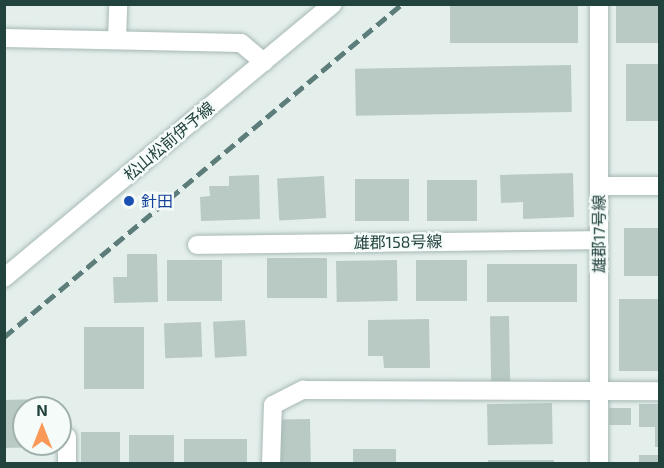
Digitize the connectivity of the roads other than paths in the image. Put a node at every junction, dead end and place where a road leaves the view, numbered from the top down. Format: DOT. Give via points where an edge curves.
graph roads {
  1 [pos="118,4"];
  2 [pos="333,4"];
  3 [pos="599,4"];
  4 [pos="4,38"];
  5 [pos="117,40"];
  6 [pos="264,62"];
  7 [pos="599,186"];
  8 [pos="660,186"];
  9 [pos="599,240"];
  10 [pos="197,245"];
  11 [pos="4,278"];
  12 [pos="599,390"];
  13 [pos="660,391"];
  14 [pos="271,464"];
  15 [pos="599,464"];
  1 -- 5 [label="street"];
  2 -- 6 [label="street, 松山松前伊予線"];
  3 -- 7 [label="street, 雄郡17号線"];
  4 -- 5 [label="street"];
  5 -- 6 [label="street" via="241,43"];
  6 -- 11 [label="street, 松山松前伊予線"];
  7 -- 8 [label="street"];
  7 -- 9 [label="street, 雄郡17号線"];
  9 -- 10 [label="street, 雄郡158号線"];
  9 -- 12 [label="street, 雄郡17号線"];
  12 -- 13 [label="street"];
  12 -- 14 [label="street" via="303,390 273,405"];
  12 -- 15 [label="street, 雄郡17号線"];
}
